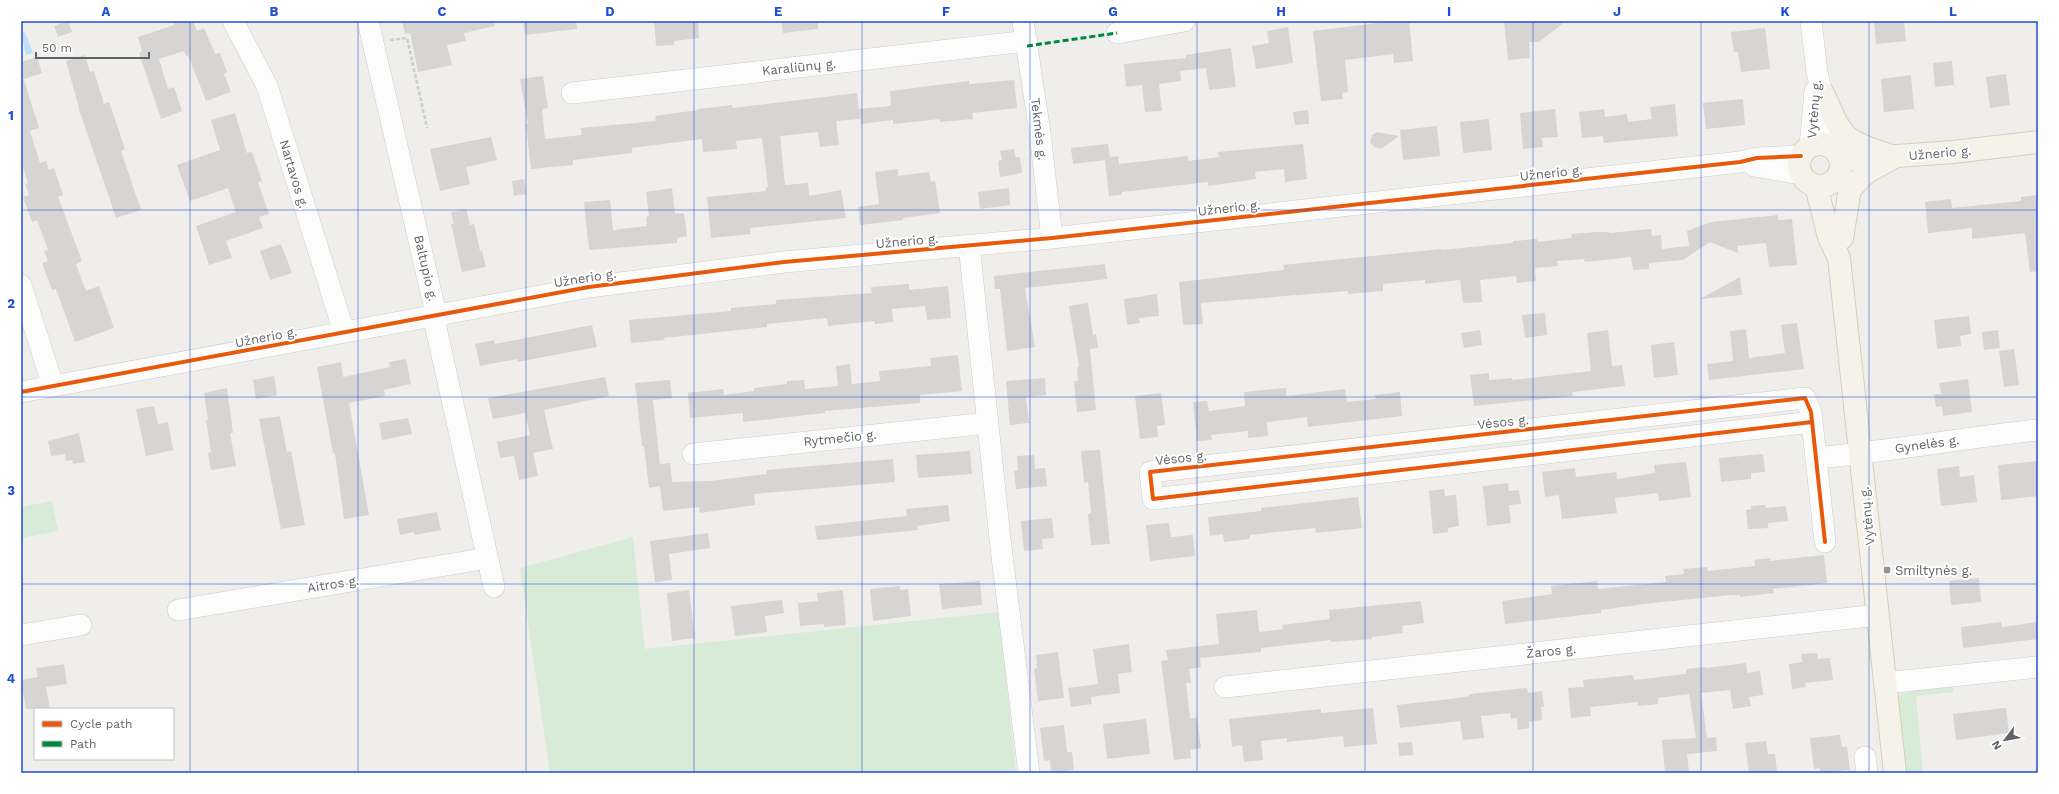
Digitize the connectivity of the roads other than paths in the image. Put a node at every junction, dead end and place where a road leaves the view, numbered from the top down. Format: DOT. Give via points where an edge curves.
graph roads {
  1 [pos="233,21"];
  2 [pos="368,21"];
  3 [pos="1023,21"];
  4 [pos="1184,21"];
  5 [pos="1812,21"];
  6 [pos="1117,33"];
  7 [pos="1027,41"];
  8 [pos="1817,72"];
  9 [pos="572,93"];
  10 [pos="1823,93"];
  11 [pos="2038,142"];
  12 [pos="1895,156"];
  13 [pos="1819,164"];
  14 [pos="1052,238"];
  15 [pos="969,245"];
  16 [pos="1840,248"];
  17 [pos="21,285"];
  18 [pos="436,314"];
  19 [pos="344,332"];
  20 [pos="53,386"];
  21 [pos="21,392"];
  22 [pos="988,422"];
  23 [pos="1812,422"];
  24 [pos="2038,430"];
  25 [pos="1486,434"];
  26 [pos="694,454"];
  27 [pos="1860,454"];
  28 [pos="1817,458"];
  29 [pos="1489,461"];
  30 [pos="1825,542"];
  31 [pos="488,558"];
  32 [pos="494,587"];
  33 [pos="178,610"];
  34 [pos="1878,615"];
  35 [pos="81,625"];
  36 [pos="21,635"];
  37 [pos="2038,667"];
  38 [pos="1885,684"];
  39 [pos="1225,687"];
  40 [pos="1029,773"];
  41 [pos="1895,773"];
  1 -- 19 [label="street, Nartavos g." via="267,86"];
  2 -- 18 [label="street, Baltupio g."];
  3 -- 7 [label="street, Tekmės g."];
  4 -- 6 [label="street"];
  5 -- 8 [label="street, Vytėnų g."];
  7 -- 9 [label="street, Karaliūnų g."];
  7 -- 14 [label="street, Tekmės g."];
  8 -- 10 [label="street, Vytėnų g."];
  8 -- 13 [label="street, Vytėnų g."];
  10 -- 12 [label="main road" via="1843,134 1849,140"];
  10 -- 13 [label="street, Vytėnų g." via="1828,121"];
  11 -- 12 [label="main road, Užnerio g."];
  12 -- 13 [label="main road, Užnerio g."];
  12 -- 16 [label="main road" via="1867,172 1850,190"];
  13 -- 14 [label="street, Užnerio g." via="1757,158 1740,162"];
  13 -- 16 [label="main road, Vytėnų g." via="1830,237"];
  14 -- 15 [label="street, Užnerio g."];
  15 -- 18 [label="street, Užnerio g." via="784,262 589,287"];
  15 -- 22 [label="street"];
  16 -- 27 [label="main road, Vytėnų g."];
  17 -- 20 [label="street"];
  18 -- 19 [label="street, Užnerio g."];
  18 -- 31 [label="street, Baltupio g." via="436,328"];
  19 -- 20 [label="street, Užnerio g."];
  20 -- 21 [label="street, Užnerio g."];
  22 -- 26 [label="street, Rytmečio g."];
  22 -- 40 [label="street"];
  23 -- 25 [label="street, Vėsos g." via="1805,398"];
  23 -- 28 [label="street"];
  23 -- 29 [label="street, Vėsos g."];
  24 -- 27 [label="street, Gynelės g." via="1970,437"];
  25 -- 29 [label="street"];
  25 -- 29 [label="street, Vėsos g." via="1150,472 1151,485 1153,499"];
  27 -- 28 [label="street, Gynelės g."];
  27 -- 34 [label="main road, Vytėnų g."];
  28 -- 30 [label="street"];
  31 -- 32 [label="street, Baltupio g."];
  31 -- 33 [label="street, Aitros g."];
  34 -- 38 [label="main road, Vytėnų g."];
  34 -- 39 [label="street, Žaros g."];
  35 -- 36 [label="street"];
  37 -- 38 [label="street"];
  38 -- 41 [label="main road, Vytėnų g."];
}
